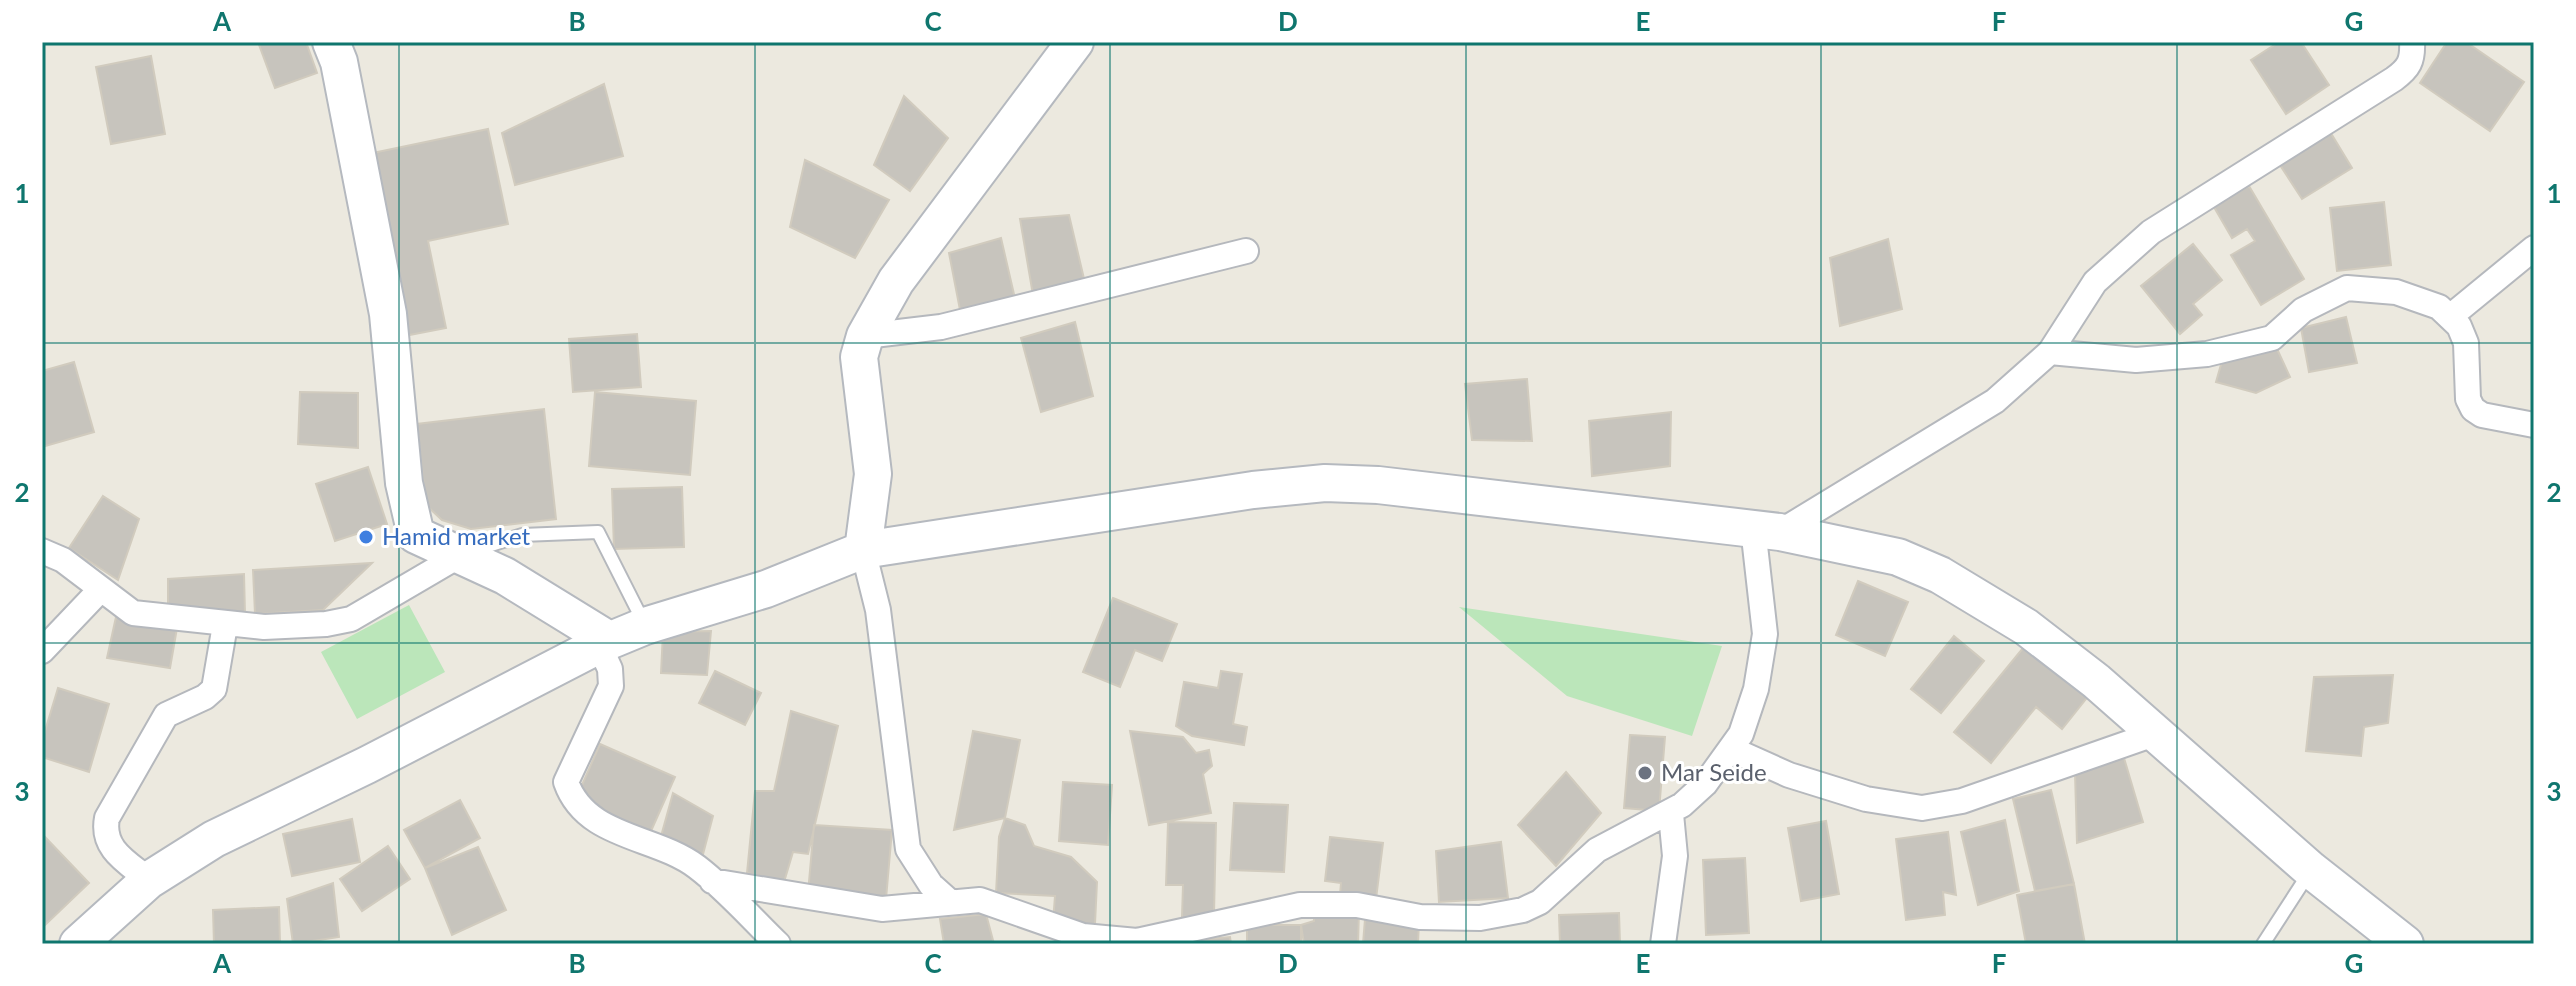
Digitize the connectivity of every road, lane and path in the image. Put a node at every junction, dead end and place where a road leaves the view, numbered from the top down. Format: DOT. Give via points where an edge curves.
graph roads {
  1 [pos="331,42"];
  2 [pos="1075,42"];
  3 [pos="2412,42"];
  4 [pos="2534,248"];
  5 [pos="1246,251"];
  6 [pos="2451,316"];
  7 [pos="865,336"];
  8 [pos="2050,352"];
  9 [pos="2534,425"];
  10 [pos="1767,530"];
  11 [pos="863,550"];
  12 [pos="42,551"];
  13 [pos="462,554"];
  14 [pos="101,589"];
  15 [pos="225,625"];
  16 [pos="645,626"];
  17 [pos="604,642"];
  18 [pos="42,651"];
  19 [pos="2157,733"];
  20 [pos="1731,749"];
  21 [pos="1671,814"];
  22 [pos="2311,870"];
  23 [pos="149,880"];
  24 [pos="712,881"];
  25 [pos="950,902"];
  26 [pos="78,944"];
  27 [pos="778,944"];
  28 [pos="1663,944"];
  29 [pos="2263,944"];
  30 [pos="2405,944"];
  1 -- 13 [label="main road" via="388,314 404,483 416,535"];
  2 -- 7 [label="main road" via="896,281"];
  3 -- 8 [label="street" via="2413,57 2394,79 2128,249 2095,282"];
  4 -- 6 [label="street"];
  5 -- 7 [label="street" via="941,327"];
  6 -- 8 [label="street" via="2396,292 2347,288 2303,310 2272,338 2207,354 2136,360"];
  6 -- 9 [label="street" via="2466,343 2473,409"];
  7 -- 11 [label="main road" via="859,357 873,474"];
  8 -- 10 [label="street" via="1959,425"];
  10 -- 11 [label="main road" via="1325,483 944,534"];
  10 -- 19 [label="main road" via="1898,557 1940,575 2026,627"];
  10 -- 20 [label="street" via="1765,634 1756,689"];
  11 -- 16 [label="main road" via="766,589"];
  11 -- 25 [label="street" via="880,622 908,849 931,885"];
  12 -- 14 [label="street"];
  13 -- 15 [label="street" via="351,619 291,626"];
  13 -- 16 [label="lane" via="522,535 598,532"];
  13 -- 17 [label="main road"];
  14 -- 15 [label="street" via="133,613"];
  14 -- 18 [label="street"];
  15 -- 23 [label="street" via="214,689 166,715 107,818 108,844"];
  16 -- 17 [label="main road"];
  17 -- 23 [label="main road" via="226,832"];
  17 -- 24 [label="street" via="611,686 573,760 566,782 569,792 591,819 695,865"];
  19 -- 20 [label="street" via="1962,801 1922,808 1866,799 1789,775"];
  19 -- 22 [label="main road"];
  20 -- 21 [label="street" via="1705,784"];
  21 -- 25 [label="street" via="1597,850 1540,902 1480,918 1420,917 1357,905 1300,905 1137,941 1083,936 991,902"];
  21 -- 28 [label="street" via="1675,856"];
  22 -- 29 [label="lane"];
  22 -- 30 [label="main road"];
  23 -- 26 [label="main road"];
  24 -- 25 [label="street" via="882,909"];
  24 -- 27 [label="street"];
}
